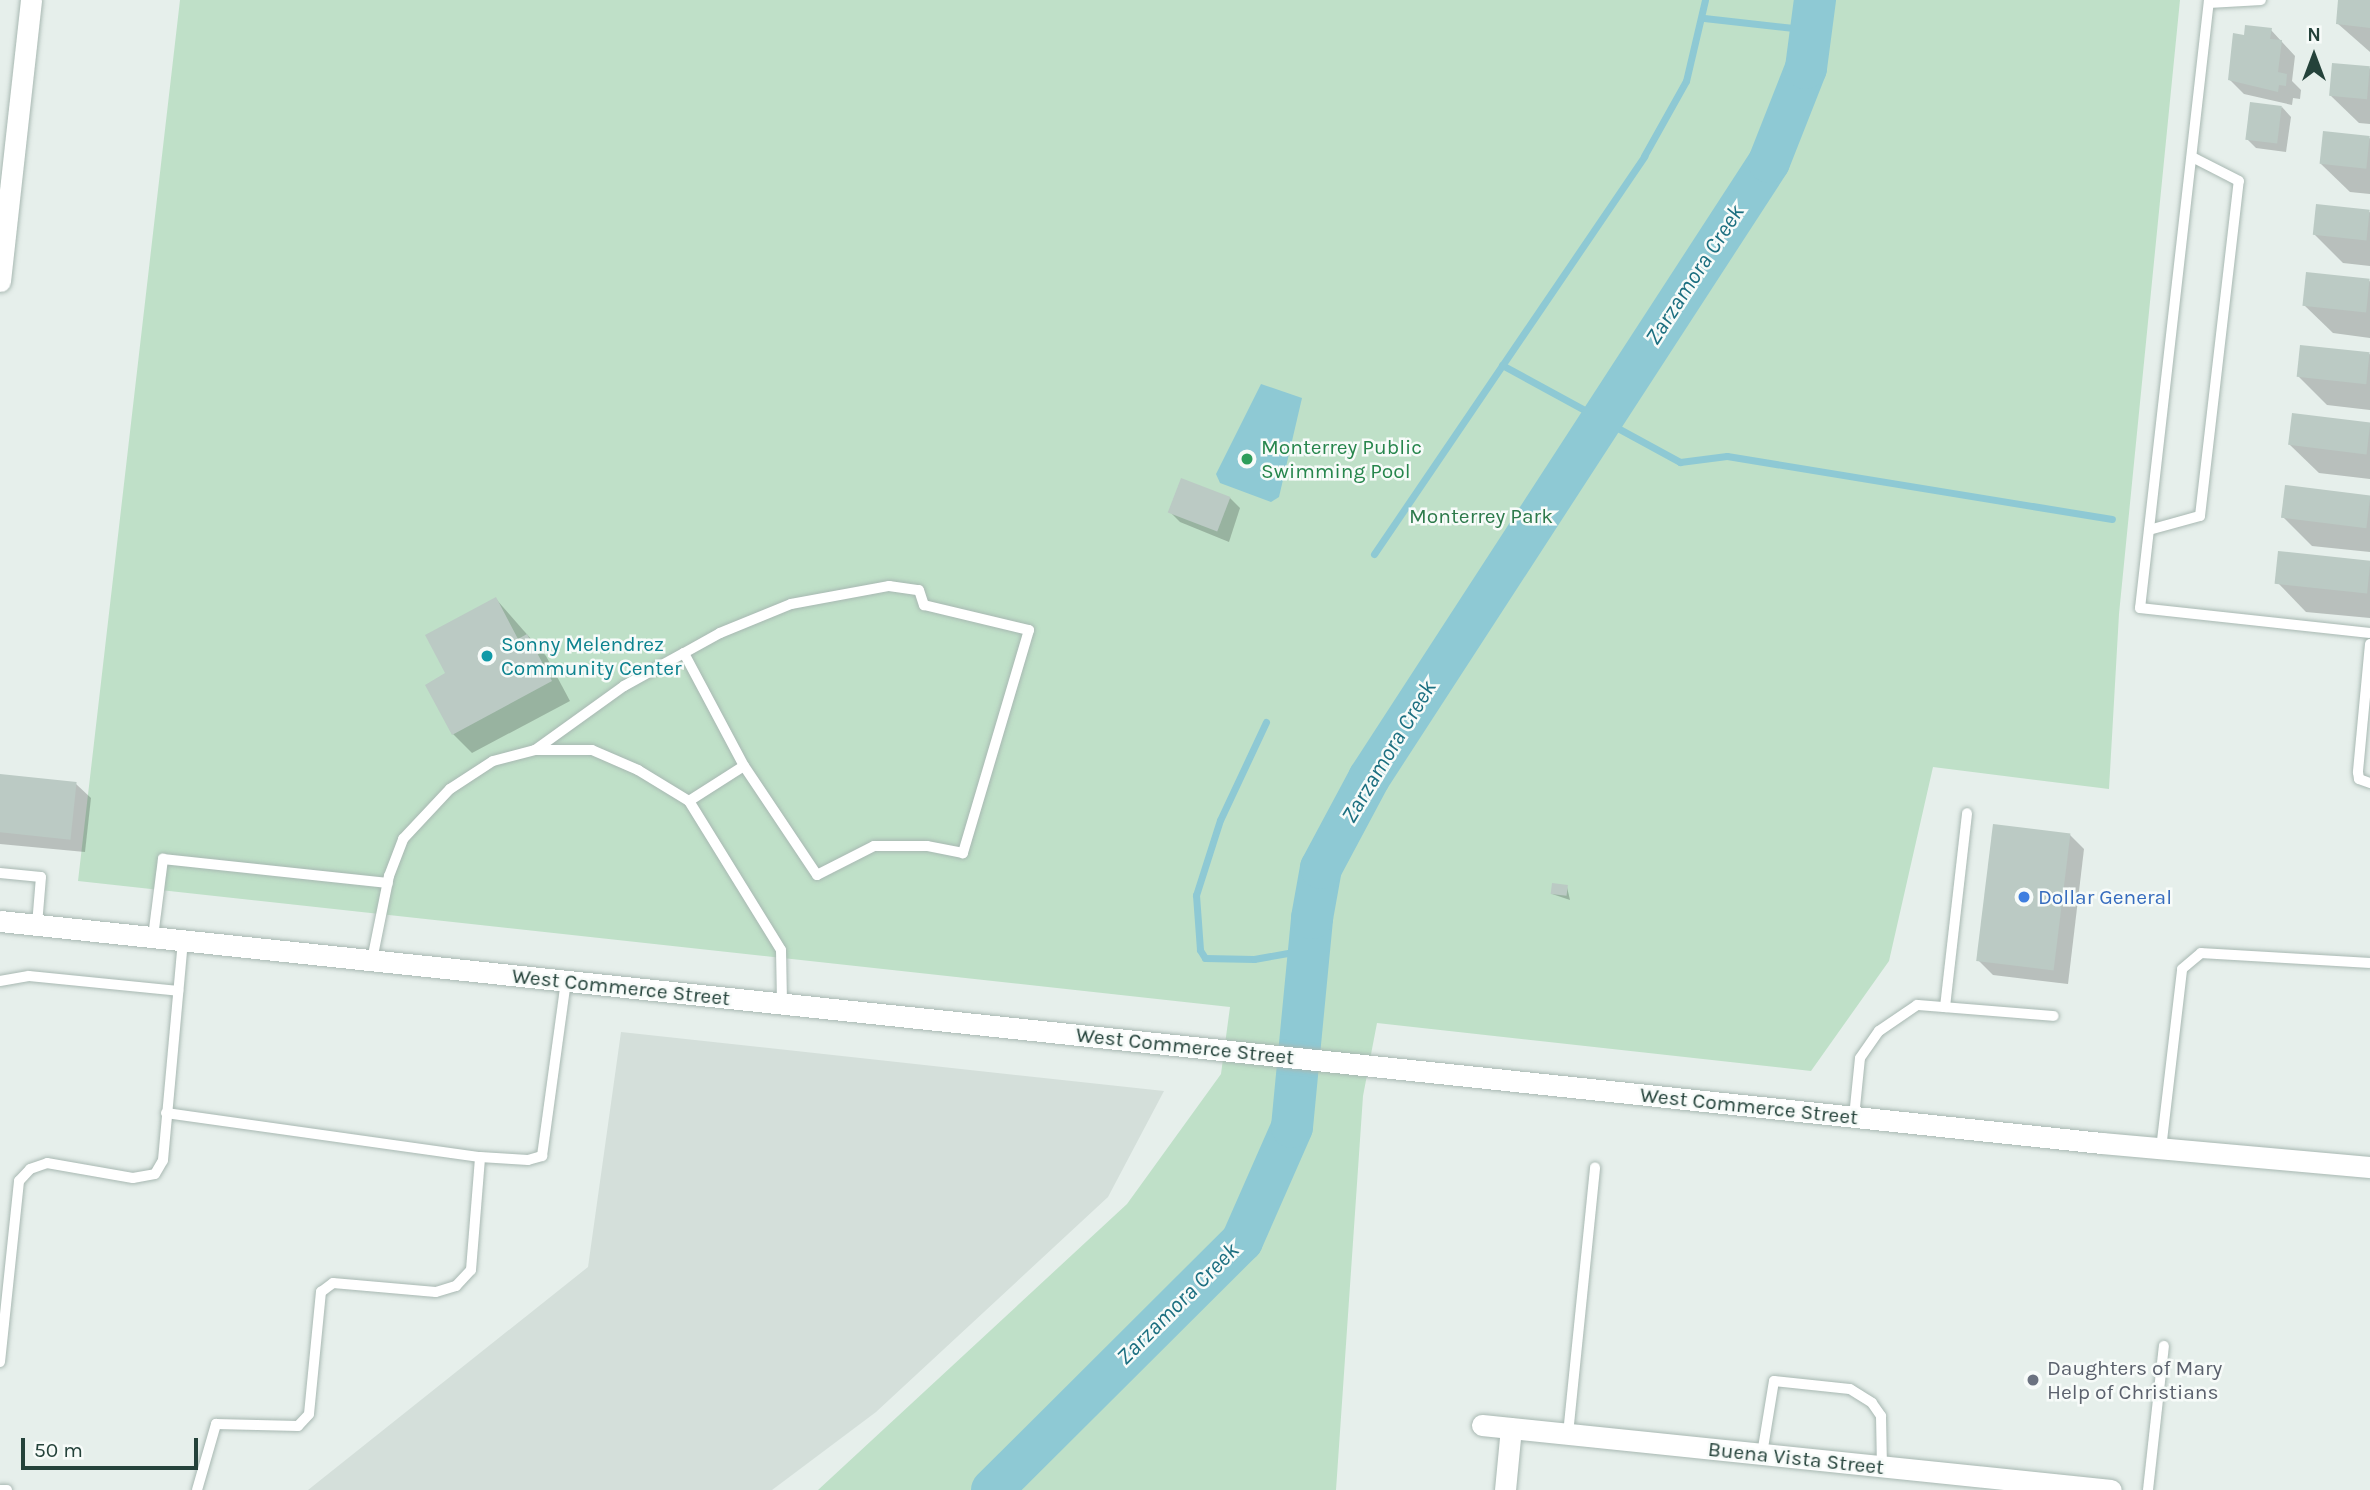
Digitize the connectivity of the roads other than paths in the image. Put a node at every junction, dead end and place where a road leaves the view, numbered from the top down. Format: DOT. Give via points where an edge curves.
graph roads {
  1 [pos="31,0"];
  2 [pos="2260,0"];
  3 [pos="2209,1"];
  4 [pos="2192,157"];
  5 [pos="0,281"];
  6 [pos="2149,530"];
  7 [pos="2370,633"];
  8 [pos="2370,644"];
  9 [pos="684,653"];
  10 [pos="535,750"];
  11 [pos="744,766"];
  12 [pos="2370,783"];
  13 [pos="689,801"];
  14 [pos="1967,813"];
  15 [pos="0,873"];
  16 [pos="388,883"];
  17 [pos="0,921"];
  18 [pos="37,925"];
  19 [pos="153,937"];
  20 [pos="183,941"];
  21 [pos="372,960"];
  22 [pos="2370,963"];
  23 [pos="0,981"];
  24 [pos="566,981"];
  25 [pos="178,991"];
  26 [pos="782,1003"];
  27 [pos="1945,1007"];
  28 [pos="2054,1016"];
  29 [pos="166,1113"];
  30 [pos="1854,1117"];
  31 [pos="2161,1149"];
  32 [pos="480,1157"];
  33 [pos="1594,1167"];
  34 [pos="2370,1167"];
  35 [pos="2164,1346"];
  36 [pos="0,1362"];
  37 [pos="1482,1425"];
  38 [pos="1511,1428"];
  39 [pos="1568,1434"];
  40 [pos="1762,1454"];
  41 [pos="1882,1466"];
  42 [pos="0,1490"];
  43 [pos="7,1490"];
  44 [pos="197,1490"];
  45 [pos="1505,1490"];
  46 [pos="2111,1490"];
  47 [pos="2148,1490"];
  1 -- 5 [label="main road"];
  2 -- 3 [label="lane"];
  3 -- 4 [label="lane"];
  4 -- 6 [label="lane"];
  4 -- 6 [label="lane" via="2239,181 2200,516"];
  6 -- 7 [label="lane" via="2140,608"];
  8 -- 12 [label="lane" via="2358,772 2359,779"];
  9 -- 10 [label="lane" via="624,686"];
  9 -- 11 [label="lane"];
  9 -- 11 [label="lane" via="791,604 890,586 919,590 924,605 1029,630 963,853 927,846 874,846 817,875"];
  10 -- 13 [label="lane" via="592,750 638,770"];
  10 -- 16 [label="lane" via="493,761 450,789 402,839"];
  11 -- 13 [label="lane"];
  13 -- 26 [label="lane" via="781,950"];
  14 -- 27 [label="lane"];
  15 -- 18 [label="lane" via="41,877"];
  16 -- 19 [label="lane" via="163,859"];
  16 -- 21 [label="lane"];
  17 -- 18 [label="main road, West Commerce Street"];
  18 -- 19 [label="main road, West Commerce Street"];
  19 -- 20 [label="main road, West Commerce Street"];
  20 -- 21 [label="main road, West Commerce Street"];
  20 -- 25 [label="lane"];
  21 -- 24 [label="main road, West Commerce Street"];
  22 -- 31 [label="lane" via="2201,953 2182,969"];
  23 -- 25 [label="lane" via="29,976"];
  24 -- 26 [label="main road, West Commerce Street"];
  24 -- 32 [label="lane" via="542,1156 528,1160"];
  25 -- 29 [label="lane"];
  26 -- 30 [label="main road, West Commerce Street"];
  27 -- 28 [label="lane"];
  27 -- 30 [label="lane" via="1917,1005 1879,1031 1860,1058"];
  29 -- 32 [label="lane"];
  29 -- 36 [label="lane" via="163,1160 155,1174 132,1178 47,1163 30,1169 19,1181"];
  30 -- 31 [label="main road, West Commerce Street"];
  31 -- 34 [label="main road, West Commerce Street"];
  32 -- 44 [label="lane" via="471,1270 457,1286 436,1292 333,1283 321,1292 309,1414 298,1426 216,1424"];
  33 -- 39 [label="lane"];
  35 -- 47 [label="lane"];
  37 -- 38 [label="main road, Buena Vista Street"];
  38 -- 39 [label="main road, Buena Vista Street"];
  38 -- 45 [label="main road"];
  39 -- 40 [label="main road, Buena Vista Street"];
  40 -- 41 [label="main road, Buena Vista Street"];
  40 -- 41 [label="lane" via="1774,1381 1850,1388 1872,1403 1881,1416"];
  41 -- 46 [label="main road, Buena Vista Street"];
  42 -- 43 [label="lane"];
}
